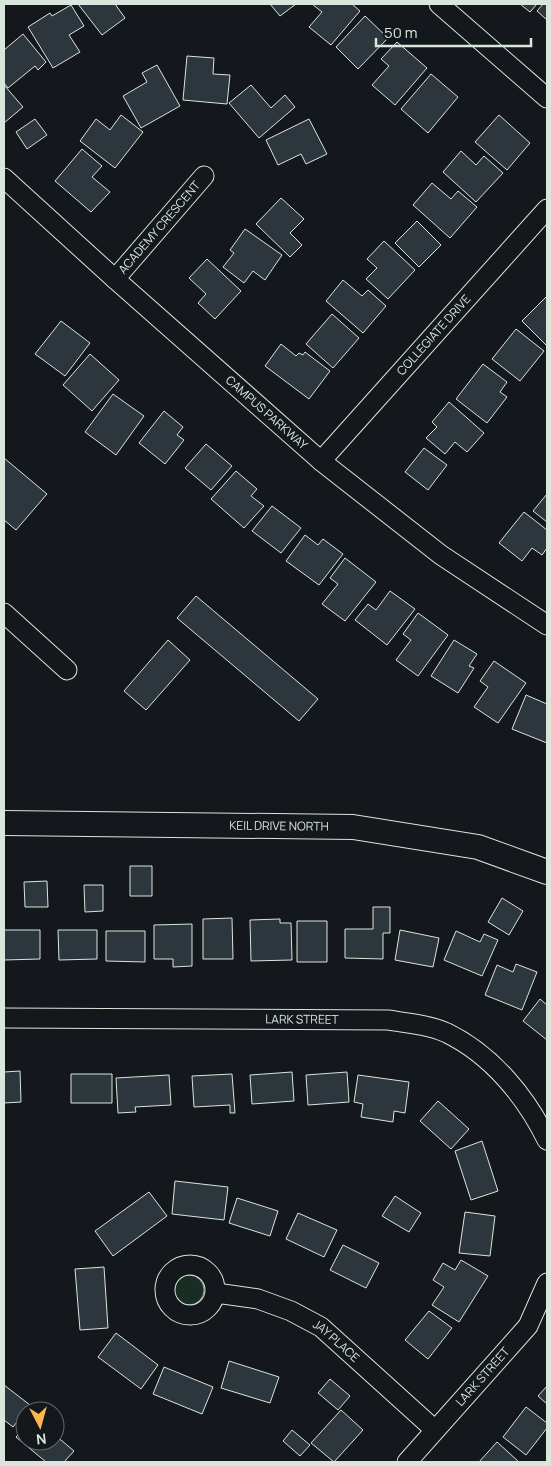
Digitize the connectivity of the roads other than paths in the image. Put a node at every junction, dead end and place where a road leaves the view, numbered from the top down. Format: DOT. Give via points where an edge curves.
graph roads {
  1 [pos="439,4"];
  2 [pos="547,98"];
  3 [pos="204,176"];
  4 [pos="4,178"];
  5 [pos="547,209"];
  6 [pos="114,279"];
  7 [pos="321,462"];
  8 [pos="4,613"];
  9 [pos="547,625"];
  10 [pos="67,670"];
  11 [pos="4,823"];
  12 [pos="547,872"];
  13 [pos="4,1018"];
  14 [pos="547,1140"];
  15 [pos="547,1283"];
  16 [pos="216,1293"];
  17 [pos="435,1430"];
  18 [pos="407,1462"];
  1 -- 2 [label="street"];
  3 -- 6 [label="street, ACADEMY CRESCENT"];
  4 -- 6 [label="street, CAMPUS PARKWAY"];
  5 -- 7 [label="street, COLLEGIATE DRIVE"];
  6 -- 7 [label="street, CAMPUS PARKWAY"];
  7 -- 9 [label="street, CAMPUS PARKWAY" via="440,555"];
  8 -- 10 [label="street"];
  11 -- 12 [label="street, KEIL DRIVE NORTH" via="353,827 478,847"];
  13 -- 14 [label="street, LARK STREET" via="388,1020 417,1024 447,1033 475,1050 514,1087 529,1106"];
  15 -- 17 [label="street, LARK STREET" via="528,1326"];
  16 -- 17 [label="street, JAY PLACE" via="258,1299 321,1327"];
  17 -- 18 [label="street, LARK STREET"];
}
